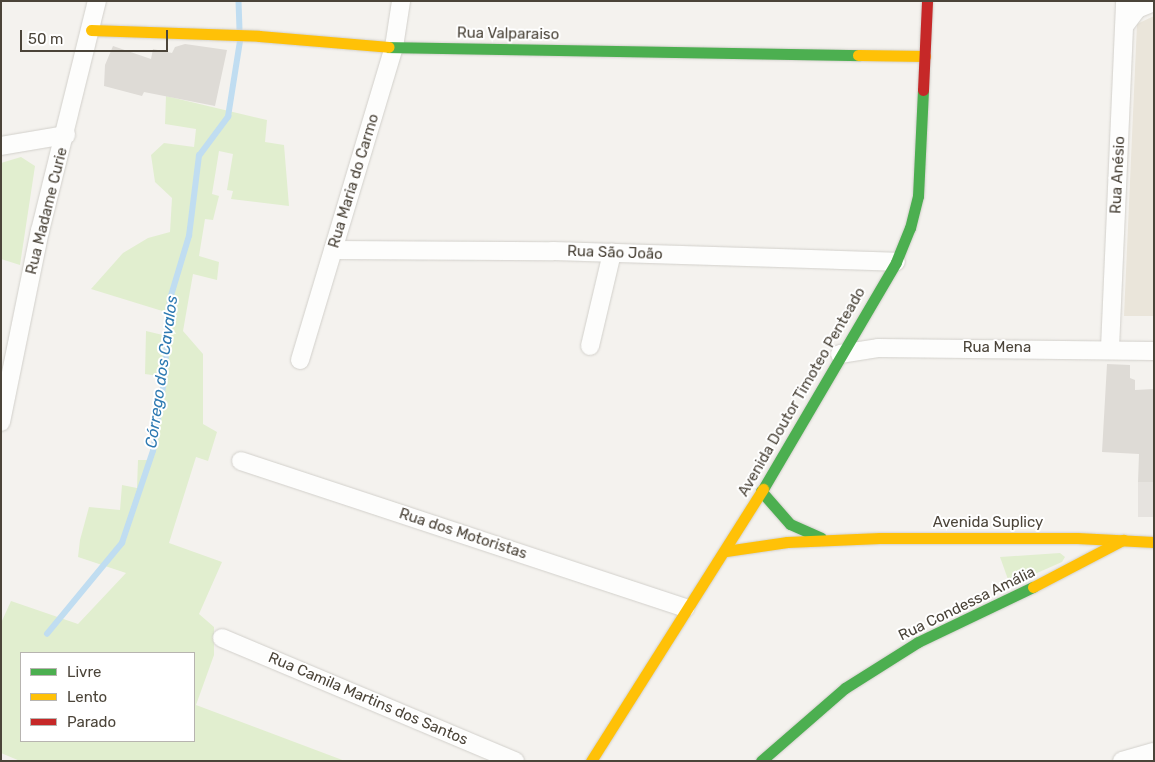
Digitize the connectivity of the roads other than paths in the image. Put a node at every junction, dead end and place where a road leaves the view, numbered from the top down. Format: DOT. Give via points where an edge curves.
graph roads {
  1 [pos="97,1"];
  2 [pos="402,1"];
  3 [pos="927,1"];
  4 [pos="1125,1"];
  5 [pos="1154,2"];
  6 [pos="1125,26"];
  7 [pos="91,30"];
  8 [pos="394,47"];
  9 [pos="925,56"];
  10 [pos="66,135"];
  11 [pos="1,146"];
  12 [pos="333,250"];
  13 [pos="612,253"];
  14 [pos="896,262"];
  15 [pos="590,346"];
  16 [pos="1110,348"];
  17 [pos="1154,351"];
  18 [pos="840,354"];
  19 [pos="300,360"];
  20 [pos="1,422"];
  21 [pos="241,460"];
  22 [pos="761,491"];
  23 [pos="823,539"];
  24 [pos="1123,540"];
  25 [pos="1154,542"];
  26 [pos="726,552"];
  27 [pos="685,608"];
  28 [pos="222,638"];
  29 [pos="1154,752"];
  30 [pos="767,759"];
  31 [pos="515,761"];
  32 [pos="591,761"];
  33 [pos="1122,761"];
  1 -- 7 [label="street, Rua Madame Curie"];
  2 -- 8 [label="street, Rua Maria do Carmo"];
  3 -- 9 [label="street, Avenida Doutor Timoteo Penteado"];
  4 -- 6 [label="street, Rua Anésio"];
  5 -- 6 [label="street" via="1137,9"];
  6 -- 16 [label="street, Rua Anésio"];
  7 -- 8 [label="street, Rua Valparaiso" via="253,36"];
  7 -- 10 [label="street, Rua Madame Curie"];
  8 -- 9 [label="street, Rua Valparaiso"];
  8 -- 12 [label="street, Rua Maria do Carmo"];
  9 -- 14 [label="street, Avenida Doutor Timoteo Penteado" via="918,196 910,228"];
  10 -- 11 [label="street"];
  10 -- 20 [label="street, Rua Madame Curie" via="40,231"];
  12 -- 13 [label="street, Rua São João"];
  12 -- 19 [label="street, Rua Maria do Carmo"];
  13 -- 14 [label="street, Rua São João"];
  13 -- 15 [label="street"];
  14 -- 18 [label="street, Avenida Doutor Timoteo Penteado"];
  16 -- 17 [label="street, Rua Mena"];
  16 -- 18 [label="street, Rua Mena" via="878,348"];
  18 -- 22 [label="street, Avenida Doutor Timoteo Penteado"];
  21 -- 27 [label="street, Rua dos Motoristas"];
  22 -- 23 [label="street, Avenida Suplicy" via="790,524"];
  22 -- 26 [label="street, Avenida Doutor Timoteo Penteado"];
  23 -- 24 [label="street, Avenida Suplicy"];
  23 -- 26 [label="street, Avenida Suplicy"];
  24 -- 25 [label="street, Avenida Suplicy"];
  24 -- 30 [label="street, Rua Condessa Amália" via="1083,564 918,642 845,688"];
  26 -- 27 [label="street, Avenida Doutor Timoteo Penteado"];
  27 -- 32 [label="street, Avenida Doutor Timoteo Penteado"];
  28 -- 31 [label="street, Rua Camila Martins dos Santos"];
  29 -- 33 [label="street"];
}
